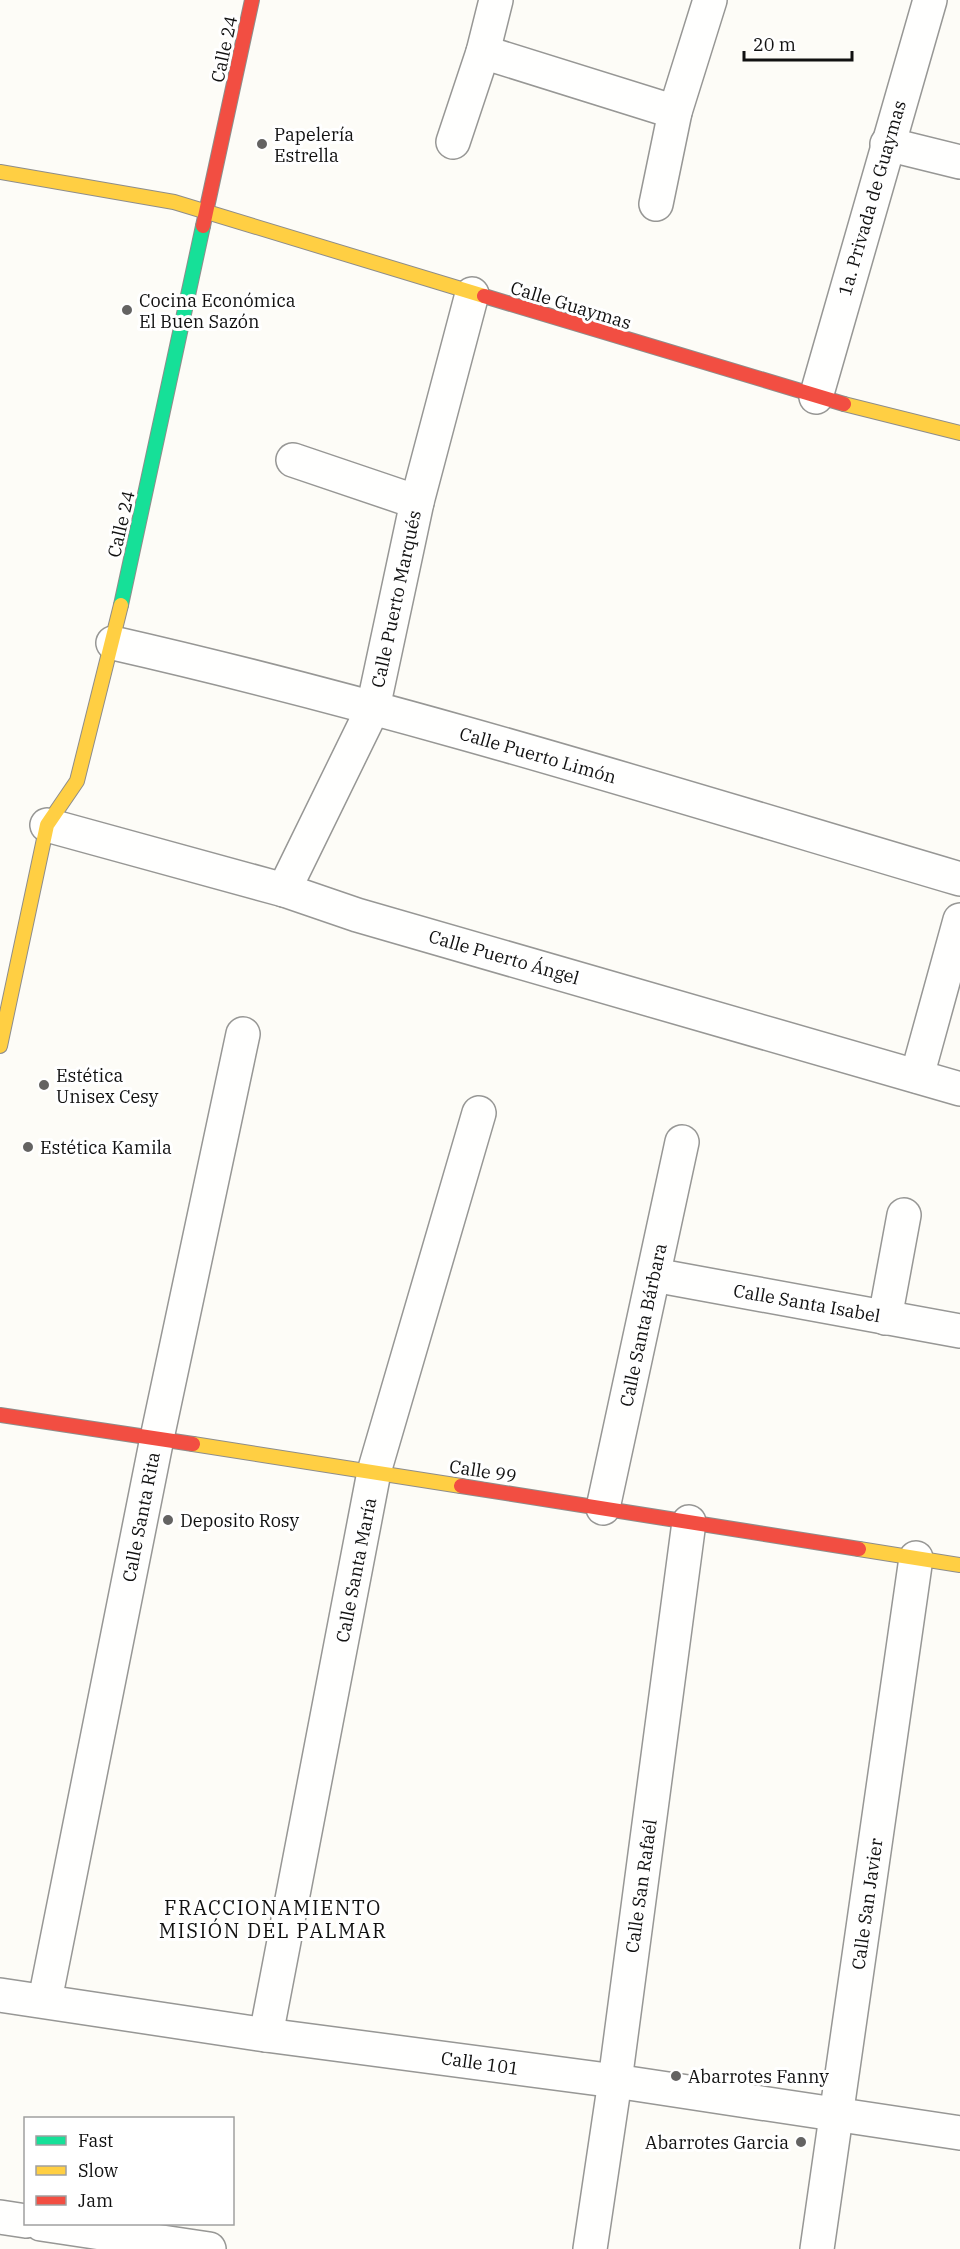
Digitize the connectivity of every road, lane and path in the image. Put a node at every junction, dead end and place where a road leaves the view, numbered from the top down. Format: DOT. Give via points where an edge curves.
graph roads {
  1 [pos="252,0"];
  2 [pos="496,0"];
  3 [pos="710,0"];
  4 [pos="930,0"];
  5 [pos="483,52"];
  6 [pos="675,112"];
  7 [pos="453,142"];
  8 [pos="887,144"];
  9 [pos="960,162"];
  10 [pos="0,172"];
  11 [pos="656,204"];
  12 [pos="208,213"];
  13 [pos="472,294"];
  14 [pos="816,397"];
  15 [pos="960,433"];
  16 [pos="293,460"];
  17 [pos="417,502"];
  18 [pos="113,643"];
  19 [pos="373,708"];
  20 [pos="48,825"];
  21 [pos="960,879"];
  22 [pos="284,890"];
  23 [pos="960,920"];
  24 [pos="243,1034"];
  25 [pos="0,1046"];
  26 [pos="917,1077"];
  27 [pos="960,1089"];
  28 [pos="479,1113"];
  29 [pos="682,1142"];
  30 [pos="904,1215"];
  31 [pos="654,1275"];
  32 [pos="885,1318"];
  33 [pos="960,1331"];
  34 [pos="0,1415"];
  35 [pos="157,1438"];
  36 [pos="374,1472"];
  37 [pos="603,1509"];
  38 [pos="689,1522"];
  39 [pos="916,1558"];
  40 [pos="960,1565"];
  41 [pos="0,1995"];
  42 [pos="45,2000"];
  43 [pos="266,2035"];
  44 [pos="615,2081"];
  45 [pos="837,2115"];
  46 [pos="960,2133"];
  47 [pos="0,2217"];
  48 [pos="24,2221"];
  49 [pos="54,2225"];
  50 [pos="209,2249"];
  51 [pos="590,2249"];
  52 [pos="816,2249"];
  1 -- 12 [label="street, Calle 24"];
  2 -- 5 [label="street"];
  3 -- 6 [label="street"];
  4 -- 8 [label="street, 1a. Privada de Guaymas"];
  5 -- 6 [label="street"];
  5 -- 7 [label="street"];
  6 -- 11 [label="street"];
  8 -- 9 [label="street"];
  8 -- 14 [label="street, 1a. Privada de Guaymas"];
  10 -- 12 [label="street, Calle Guaymas" via="174,202"];
  12 -- 13 [label="street, Calle Guaymas"];
  12 -- 18 [label="street, Calle 24"];
  13 -- 14 [label="street, Calle Guaymas"];
  13 -- 17 [label="street, Calle Puerto Marqués"];
  14 -- 15 [label="street, Calle Guaymas"];
  16 -- 17 [label="street"];
  17 -- 19 [label="street, Calle Puerto Marqués"];
  18 -- 19 [label="street, Calle Puerto Limón" via="256,675"];
  18 -- 20 [label="street, Calle 24" via="77,781"];
  19 -- 21 [label="street, Calle Puerto Limón"];
  19 -- 22 [label="street, Calle Puerto Marqués"];
  20 -- 22 [label="street, Calle Puerto Ángel"];
  20 -- 25 [label="street, Calle 24"];
  22 -- 26 [label="street, Calle Puerto Ángel" via="357,915"];
  23 -- 26 [label="street"];
  24 -- 35 [label="street, Calle Santa Rita"];
  26 -- 27 [label="street, Calle Puerto Ángel"];
  28 -- 36 [label="street, Calle Santa María"];
  29 -- 31 [label="street, Calle Santa Bárbara"];
  30 -- 32 [label="street"];
  31 -- 32 [label="street, Calle Santa Isabel"];
  31 -- 37 [label="street, Calle Santa Bárbara"];
  32 -- 33 [label="street, Calle Santa Isabel"];
  34 -- 35 [label="street, Calle 99"];
  35 -- 36 [label="street, Calle 99"];
  35 -- 42 [label="street, Calle Santa Rita"];
  36 -- 37 [label="street, Calle 99"];
  36 -- 43 [label="street, Calle Santa María"];
  37 -- 38 [label="street, Calle 99"];
  38 -- 39 [label="street, Calle 99"];
  38 -- 44 [label="street, Calle San Rafaél"];
  39 -- 40 [label="street, Calle 99"];
  39 -- 45 [label="street, Calle San Javier"];
  41 -- 42 [label="street, Calle 101"];
  42 -- 43 [label="street, Calle 101"];
  43 -- 44 [label="street, Calle 101"];
  44 -- 45 [label="street, Calle 101"];
  44 -- 51 [label="street, Calle San Rafaél"];
  45 -- 46 [label="street, Calle 101"];
  45 -- 52 [label="street, Calle San Javier"];
  47 -- 48 [label="street"];
  49 -- 50 [label="street"];
}
